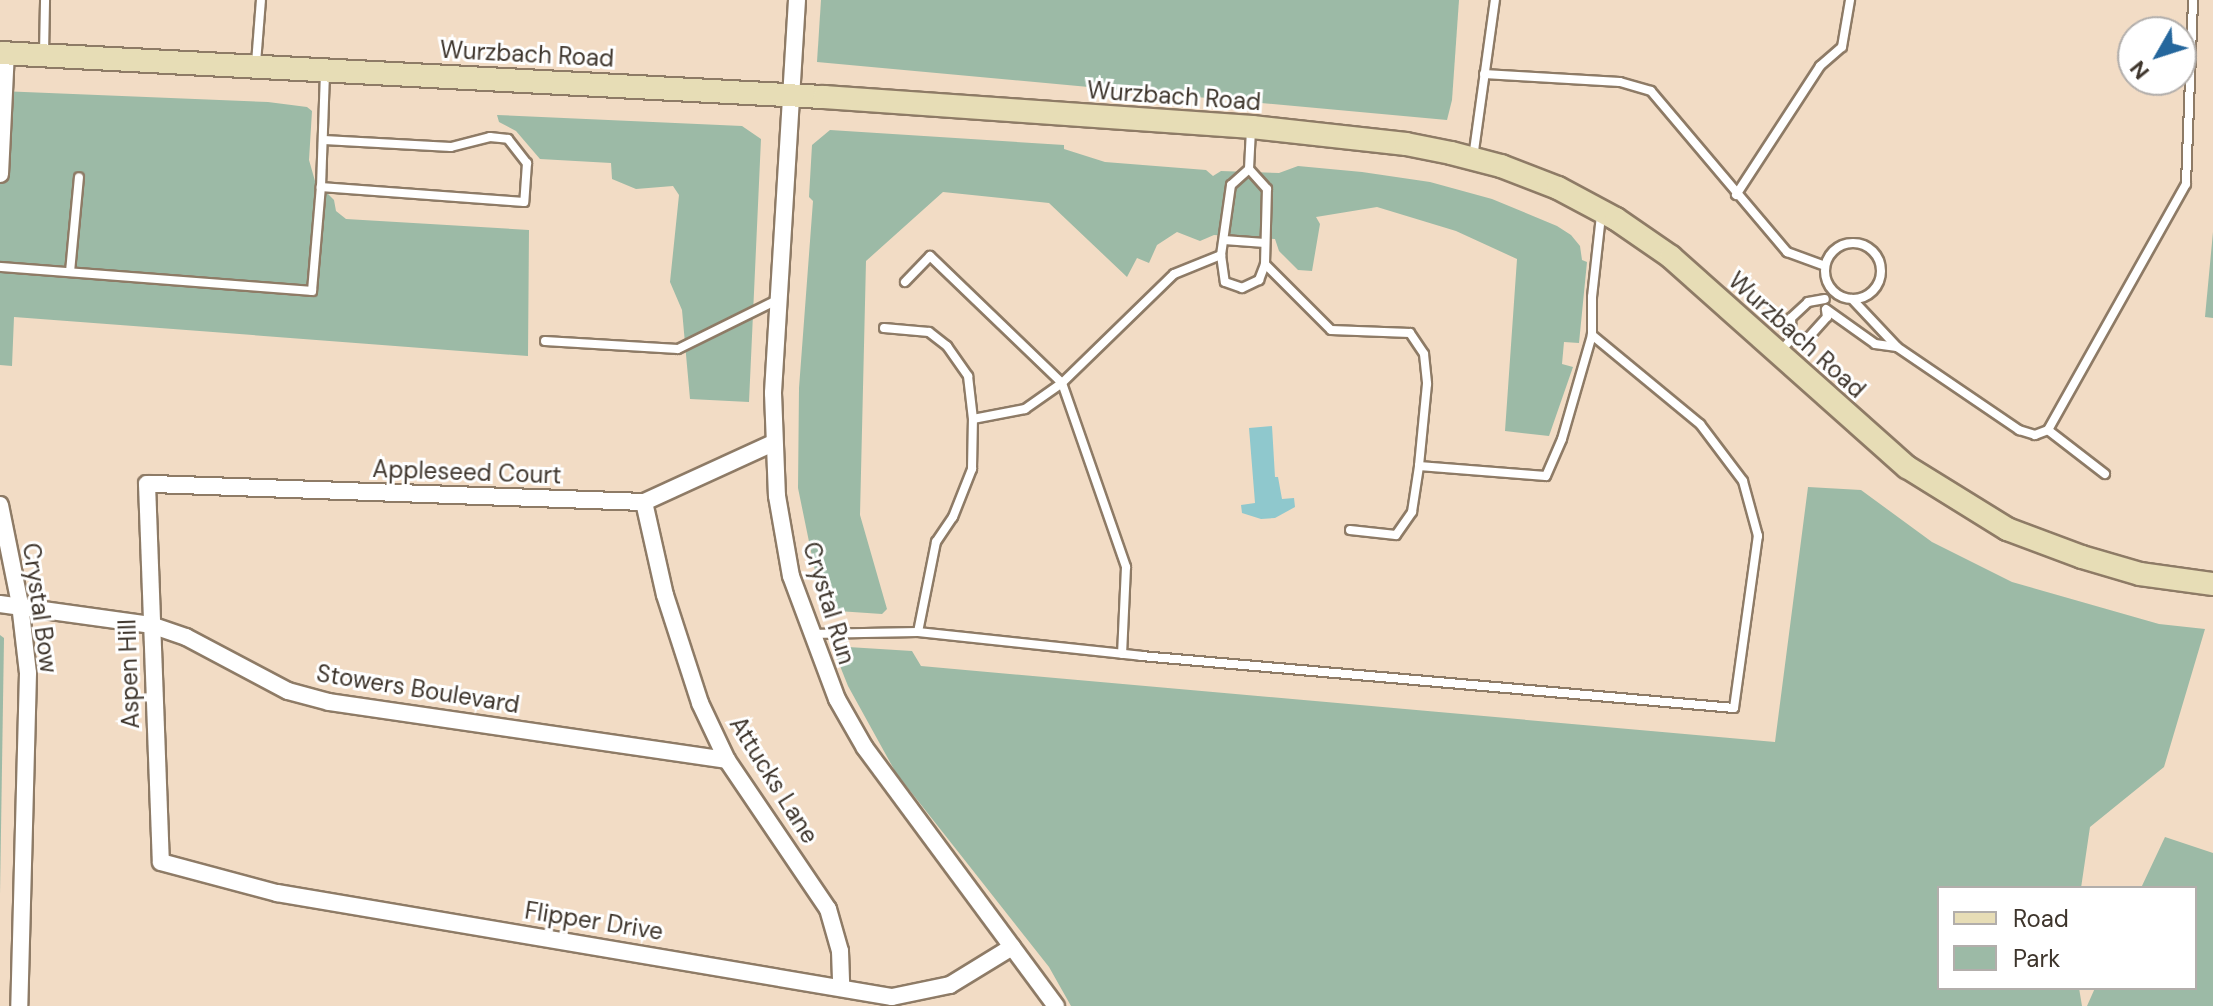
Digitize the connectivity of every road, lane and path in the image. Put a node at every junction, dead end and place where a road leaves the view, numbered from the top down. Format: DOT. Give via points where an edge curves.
graph roads {
  1 [pos="45,0"];
  2 [pos="261,0"];
  3 [pos="797,0"];
  4 [pos="1495,0"];
  5 [pos="1850,0"];
  6 [pos="2193,0"];
  7 [pos="3,53"];
  8 [pos="44,54"];
  9 [pos="255,65"];
  10 [pos="325,68"];
  11 [pos="1484,74"];
  12 [pos="790,95"];
  13 [pos="1252,127"];
  14 [pos="324,140"];
  15 [pos="1473,159"];
  16 [pos="1249,169"];
  17 [pos="0,174"];
  18 [pos="79,177"];
  19 [pos="321,187"];
  20 [pos="1736,195"];
  21 [pos="1601,211"];
  22 [pos="1224,240"];
  23 [pos="1265,243"];
  24 [pos="1221,255"];
  25 [pos="1265,264"];
  26 [pos="1825,266"];
  27 [pos="0,267"];
  28 [pos="70,272"];
  29 [pos="905,282"];
  30 [pos="1832,290"];
  31 [pos="779,299"];
  32 [pos="1852,299"];
  33 [pos="1826,304"];
  34 [pos="884,328"];
  35 [pos="1592,335"];
  36 [pos="545,341"];
  37 [pos="1785,346"];
  38 [pos="1897,347"];
  39 [pos="1062,383"];
  40 [pos="973,419"];
  41 [pos="2048,430"];
  42 [pos="773,443"];
  43 [pos="1419,466"];
  44 [pos="2105,474"];
  45 [pos="147,484"];
  46 [pos="644,502"];
  47 [pos="0,505"];
  48 [pos="1350,530"];
  49 [pos="2213,584"];
  50 [pos="0,604"];
  51 [pos="20,604"];
  52 [pos="151,625"];
  53 [pos="918,632"];
  54 [pos="810,634"];
  55 [pos="1122,654"];
  56 [pos="727,760"];
  57 [pos="161,862"];
  58 [pos="1012,947"];
  59 [pos="841,987"];
  60 [pos="19,1006"];
  61 [pos="1056,1006"];
  1 -- 8 [label="lane"];
  2 -- 9 [label="lane"];
  3 -- 12 [label="street, Crystal Run"];
  4 -- 11 [label="lane"];
  5 -- 20 [label="lane" via="1842,47 1820,66"];
  6 -- 41 [label="lane" via="2186,184"];
  7 -- 8 [label="main road, Wurzbach Road"];
  7 -- 17 [label="street"];
  8 -- 9 [label="main road, Wurzbach Road"];
  9 -- 10 [label="main road, Wurzbach Road"];
  10 -- 12 [label="main road, Wurzbach Road"];
  10 -- 14 [label="lane"];
  11 -- 15 [label="lane"];
  11 -- 20 [label="lane" via="1620,82 1651,91"];
  12 -- 13 [label="main road, Wurzbach Road"];
  12 -- 31 [label="street, Crystal Run"];
  13 -- 15 [label="main road, Wurzbach Road" via="1406,144"];
  13 -- 16 [label="lane"];
  14 -- 19 [label="lane"];
  14 -- 19 [label="lane" via="451,147 490,137 508,139 527,163 524,202"];
  15 -- 21 [label="main road, Wurzbach Road" via="1558,188"];
  16 -- 22 [label="lane" via="1231,185"];
  16 -- 23 [label="lane" via="1267,189"];
  18 -- 28 [label="lane"];
  19 -- 28 [label="lane" via="312,291"];
  20 -- 26 [label="lane" via="1787,252"];
  21 -- 35 [label="lane"];
  21 -- 37 [label="main road, Wurzbach Road" via="1671,257"];
  22 -- 23 [label="lane"];
  22 -- 24 [label="lane"];
  23 -- 25 [label="lane"];
  24 -- 25 [label="lane" via="1221,273 1232,286 1251,286"];
  24 -- 39 [label="lane" via="1174,274"];
  25 -- 43 [label="lane" via="1331,330 1410,333 1424,354 1427,384"];
  26 -- 30 [label="lane"];
  26 -- 32 [label="lane" via="1840,246 1857,243 1872,250 1881,264 1879,282 1869,294"];
  27 -- 28 [label="lane"];
  29 -- 39 [label="lane" via="930,256"];
  30 -- 32 [label="lane"];
  30 -- 33 [label="lane"];
  31 -- 36 [label="lane" via="678,349"];
  31 -- 42 [label="street, Crystal Run"];
  32 -- 38 [label="lane"];
  33 -- 37 [label="lane" via="1827,317 1809,337"];
  33 -- 37 [label="lane" via="1808,302 1791,318"];
  33 -- 38 [label="lane" via="1875,344"];
  34 -- 40 [label="lane" via="929,332 947,346 968,376"];
  35 -- 43 [label="lane" via="1546,476"];
  35 -- 55 [label="lane" via="1700,424 1743,481 1758,536 1734,708"];
  37 -- 49 [label="main road, Wurzbach Road" via="1907,467 2007,529 2140,574"];
  38 -- 41 [label="lane" via="2019,430 2035,435"];
  39 -- 40 [label="lane" via="1025,409"];
  39 -- 55 [label="lane" via="1126,567"];
  40 -- 53 [label="lane" via="972,469 953,517 936,542"];
  41 -- 44 [label="lane"];
  42 -- 46 [label="street, Appleseed Court"];
  42 -- 54 [label="street, Crystal Run" via="791,576"];
  43 -- 48 [label="lane" via="1412,512 1396,535"];
  45 -- 46 [label="street, Appleseed Court"];
  45 -- 52 [label="street, Aspen Hill"];
  46 -- 56 [label="street, Attucks Lane" via="665,595 700,703"];
  47 -- 51 [label="street, Crystal Bow"];
  50 -- 51 [label="street, Stowers Boulevard"];
  51 -- 52 [label="street, Stowers Boulevard"];
  51 -- 60 [label="street, Crystal Bow" via="28,673"];
  52 -- 56 [label="street, Stowers Boulevard" via="186,637 288,691 329,702"];
  52 -- 57 [label="street, Aspen Hill"];
  53 -- 54 [label="lane"];
  53 -- 55 [label="lane"];
  54 -- 58 [label="street, Crystal Run" via="865,748"];
  56 -- 59 [label="street, Attucks Lane" via="828,909 840,951"];
  57 -- 59 [label="street, Flipper Drive" via="277,893"];
  58 -- 59 [label="street, Flipper Drive" via="950,985 892,997"];
  58 -- 61 [label="street, Crystal Run"];
}
